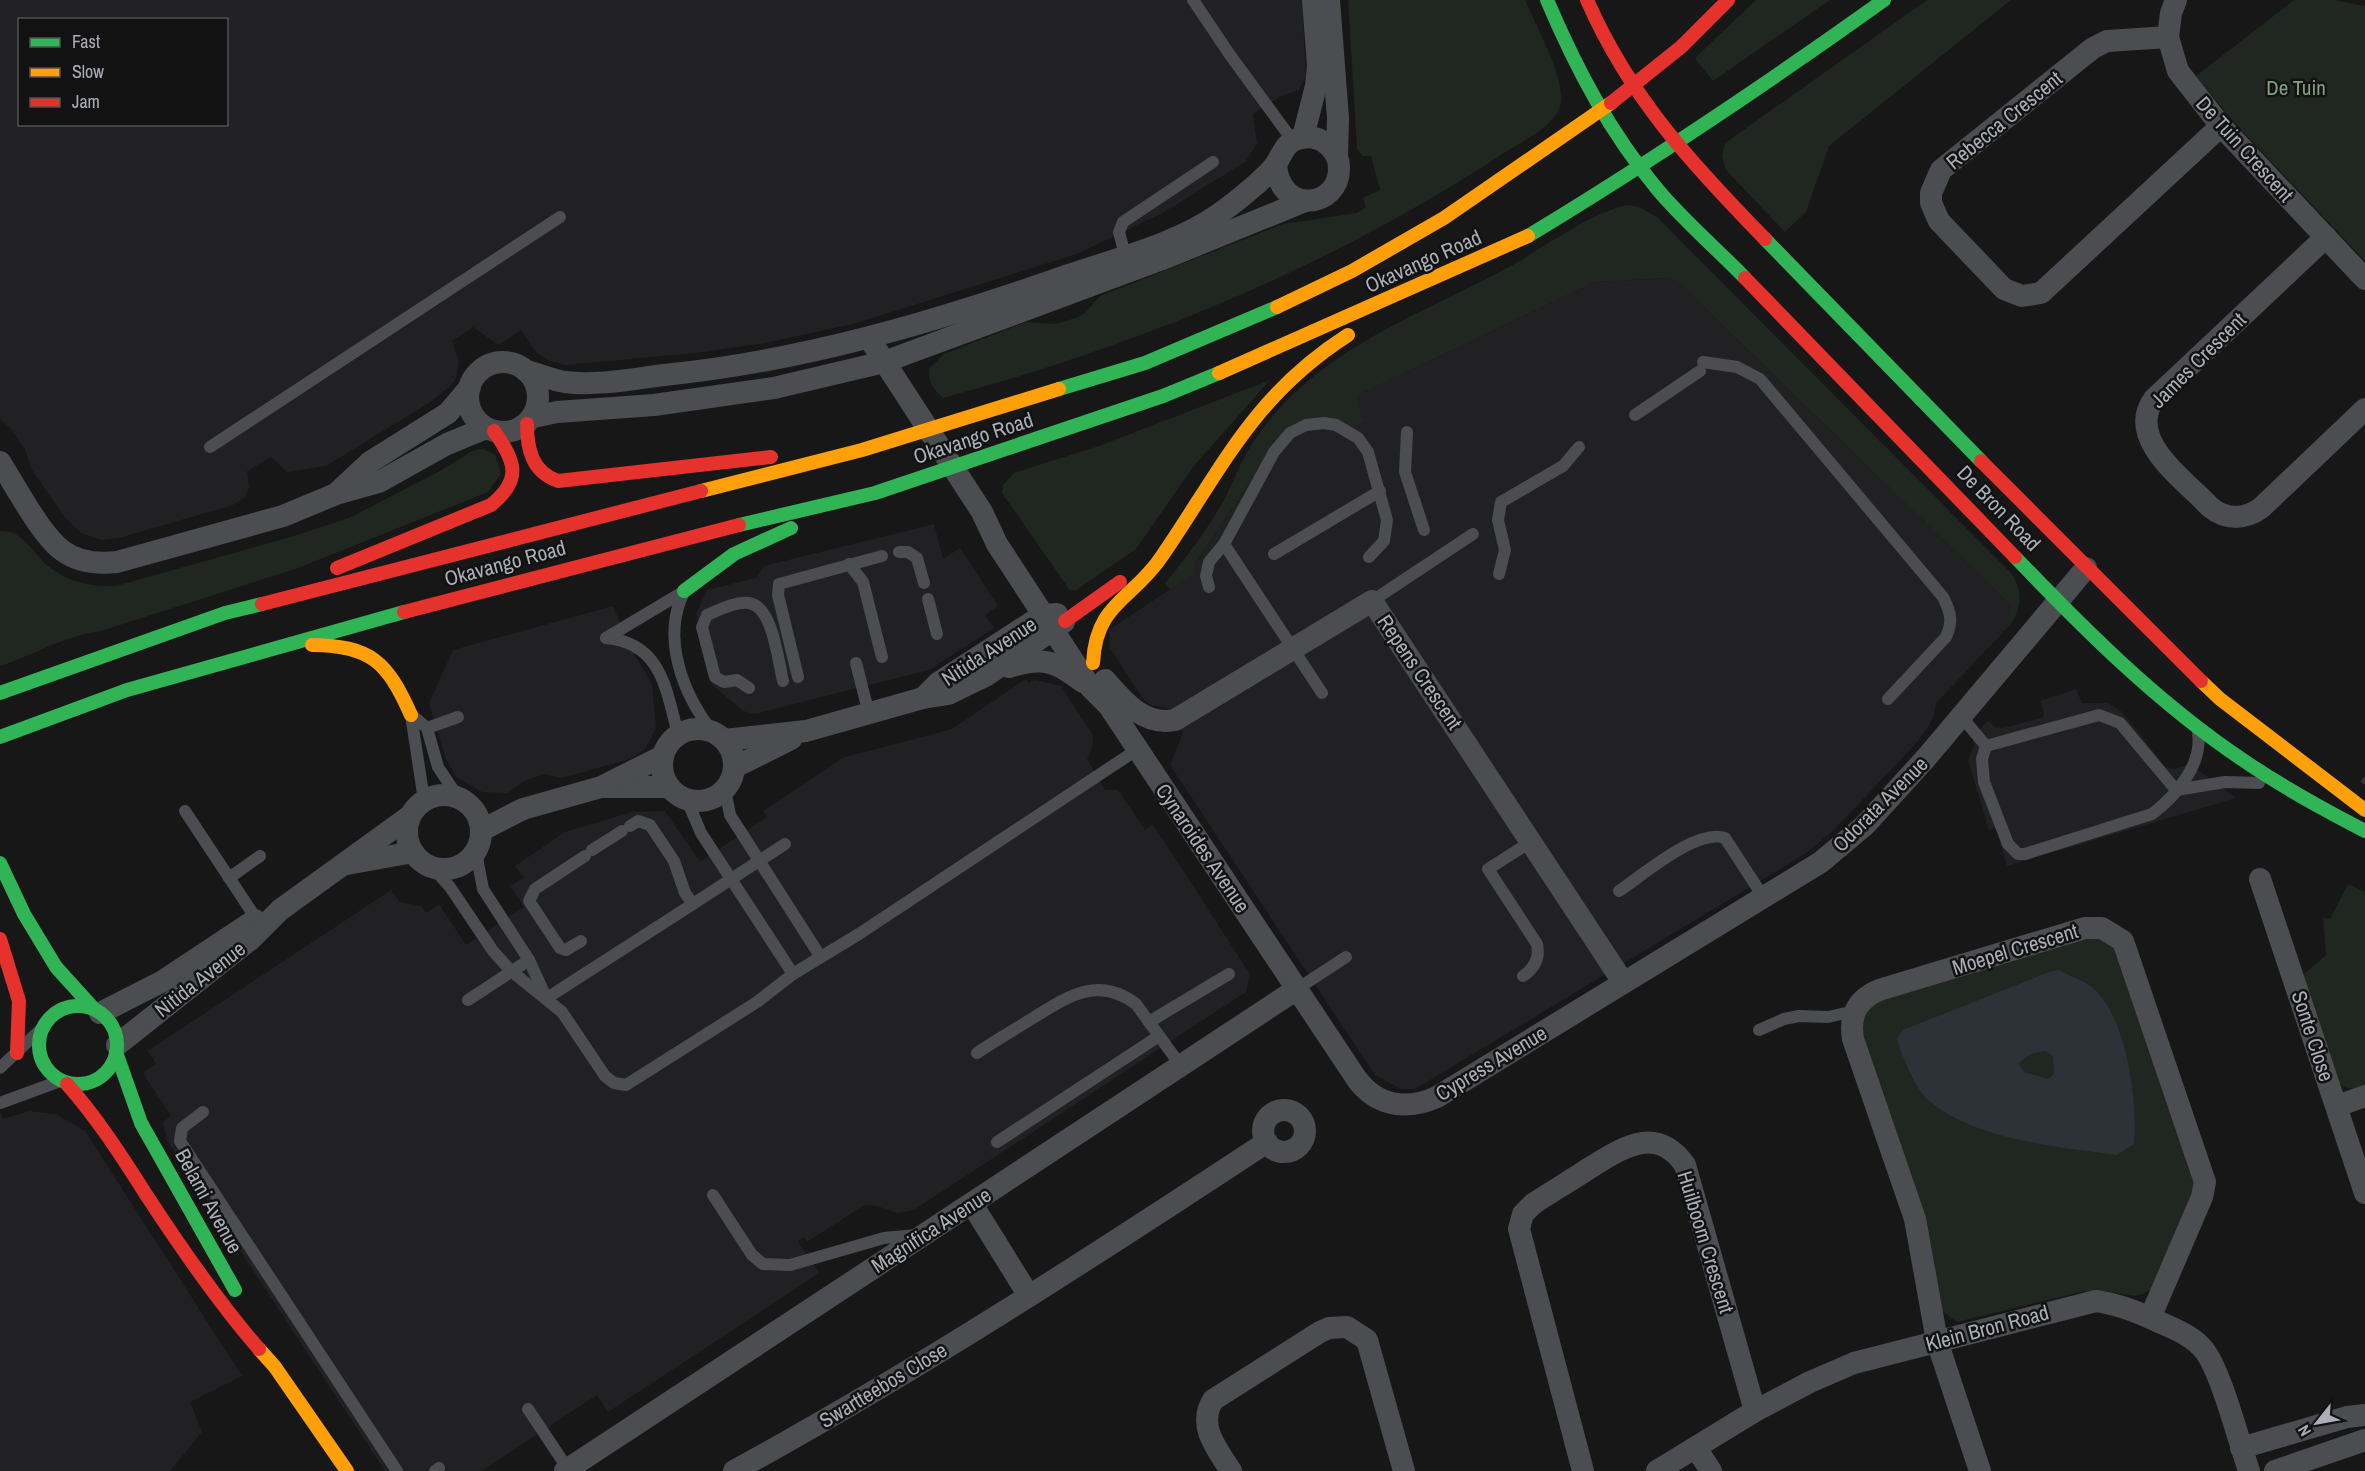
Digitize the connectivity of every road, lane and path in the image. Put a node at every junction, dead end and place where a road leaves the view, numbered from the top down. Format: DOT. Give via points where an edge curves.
graph roads {
  1 [pos="1193,0"];
  2 [pos="1314,0"];
  3 [pos="1329,0"];
  4 [pos="1547,0"];
  5 [pos="1587,0"];
  6 [pos="1728,0"];
  7 [pos="1884,0"];
  8 [pos="2176,0"];
  9 [pos="2168,37"];
  10 [pos="1633,87"];
  11 [pos="1600,112"];
  12 [pos="2221,126"];
  13 [pos="1298,139"];
  14 [pos="1675,145"];
  15 [pos="1337,156"];
  16 [pos="1213,162"];
  17 [pos="1276,164"];
  18 [pos="1640,168"];
  19 [pos="1305,201"];
  20 [pos="560,217"];
  21 [pos="2326,237"];
  22 [pos="1523,239"];
  23 [pos="1125,255"];
  24 [pos="2365,279"];
  25 [pos="1377,319"];
  26 [pos="1356,330"];
  27 [pos="869,338"];
  28 [pos="884,362"];
  29 [pos="526,370"];
  30 [pos="470,387"];
  31 [pos="2365,409"];
  32 [pos="1635,415"];
  33 [pos="530,420"];
  34 [pos="490,430"];
  35 [pos="1407,432"];
  36 [pos="210,447"];
  37 [pos="1580,447"];
  38 [pos="822,460"];
  39 [pos="0,462"];
  40 [pos="1380,492"];
  41 [pos="875,493"];
  42 [pos="336,494"];
  43 [pos="1424,530"];
  44 [pos="1176,532"];
  45 [pos="1473,534"];
  46 [pos="1224,544"];
  47 [pos="899,552"];
  48 [pos="1274,554"];
  49 [pos="882,556"];
  50 [pos="1369,557"];
  51 [pos="849,564"];
  52 [pos="2086,568"];
  53 [pos="1499,574"];
  54 [pos="924,583"];
  55 [pos="1209,587"];
  56 [pos="684,591"];
  57 [pos="928,599"];
  58 [pos="1372,601"];
  59 [pos="2059,602"];
  60 [pos="225,613"];
  61 [pos="1056,620"];
  62 [pos="937,634"];
  63 [pos="269,649"];
  64 [pos="1293,649"];
  65 [pos="882,657"];
  66 [pos="856,663"];
  67 [pos="987,675"];
  68 [pos="1095,676"];
  69 [pos="798,677"];
  70 [pos="783,681"];
  71 [pos="748,688"];
  72 [pos="0,693"];
  73 [pos="1322,693"];
  74 [pos="923,698"];
  75 [pos="1888,699"];
  76 [pos="869,714"];
  77 [pos="411,715"];
  78 [pos="1961,716"];
  79 [pos="458,717"];
  80 [pos="2197,726"];
  81 [pos="427,728"];
  82 [pos="806,731"];
  83 [pos="678,734"];
  84 [pos="719,736"];
  85 [pos="0,737"];
  86 [pos="1986,746"];
  87 [pos="1138,749"];
  88 [pos="663,756"];
  89 [pos="735,767"];
  90 [pos="601,787"];
  91 [pos="726,790"];
  92 [pos="2176,790"];
  93 [pos="2289,791"];
  94 [pos="678,793"];
  95 [pos="458,796"];
  96 [pos="417,808"];
  97 [pos="2365,810"];
  98 [pos="185,811"];
  99 [pos="478,831"];
  100 [pos="2365,831"];
  101 [pos="1532,841"];
  102 [pos="785,844"];
  103 [pos="412,852"];
  104 [pos="260,856"];
  105 [pos="759,862"];
  106 [pos="0,863"];
  107 [pos="342,865"];
  108 [pos="432,868"];
  109 [pos="229,878"];
  110 [pos="2260,879"];
  111 [pos="730,880"];
  112 [pos="1619,891"];
  113 [pos="1764,898"];
  114 [pos="693,904"];
  115 [pos="260,924"];
  116 [pos="0,931"];
  117 [pos="0,939"];
  118 [pos="581,941"];
  119 [pos="820,956"];
  120 [pos="1346,957"];
  121 [pos="530,960"];
  122 [pos="511,971"];
  123 [pos="793,974"];
  124 [pos="1229,974"];
  125 [pos="1523,976"];
  126 [pos="1623,982"];
  127 [pos="1297,989"];
  128 [pos="547,998"];
  129 [pos="468,1000"];
  130 [pos="97,1011"];
  131 [pos="1855,1011"];
  132 [pos="1149,1022"];
  133 [pos="42,1027"];
  134 [pos="1759,1030"];
  135 [pos="1159,1036"];
  136 [pos="117,1049"];
  137 [pos="17,1053"];
  138 [pos="977,1053"];
  139 [pos="1181,1066"];
  140 [pos="0,1068"];
  141 [pos="64,1082"];
  142 [pos="2365,1096"];
  143 [pos="0,1103"];
  144 [pos="2337,1106"];
  145 [pos="203,1112"];
  146 [pos="1267,1142"];
  147 [pos="997,1143"];
  148 [pos="2365,1193"];
  149 [pos="713,1195"];
  150 [pos="972,1204"];
  151 [pos="924,1235"];
  152 [pos="1029,1296"];
  153 [pos="2150,1318"];
  154 [pos="1937,1341"];
  155 [pos="274,1367"];
  156 [pos="528,1409"];
  157 [pos="1755,1412"];
  158 [pos="2365,1415"];
  159 [pos="2311,1427"];
  160 [pos="323,1440"];
  161 [pos="2365,1440"];
  162 [pos="1696,1448"];
  163 [pos="2241,1448"];
  164 [pos="2320,1457"];
  165 [pos="567,1470"];
  166 [pos="338,1471"];
  167 [pos="347,1471"];
  168 [pos="397,1471"];
  169 [pos="734,1471"];
  170 [pos="1231,1471"];
  171 [pos="1404,1471"];
  172 [pos="1583,1471"];
  173 [pos="1657,1471"];
  174 [pos="1711,1471"];
  175 [pos="1980,1471"];
  176 [pos="2249,1471"];
  177 [pos="2275,1471"];
  1 -- 13 [label="lane" via="1230,55"];
  2 -- 13 [label="street" via="1316,86"];
  3 -- 15 [label="street"];
  4 -- 11 [label="main road, De Bron Road"];
  5 -- 10 [label="main road, De Bron Road"];
  6 -- 10 [label="main road, Okavango Road"];
  7 -- 14 [label="main road, Okavango Road"];
  8 -- 9 [label="street, De Tuin Crescent"];
  9 -- 12 [label="street, De Tuin Crescent" via="2178,71"];
  9 -- 12 [label="street, Rebecca Crescent" via="2101,43 2013,112 1936,177 1931,203 1939,221 2004,290 2022,296 2041,293"];
  10 -- 11 [label="main road, Okavango Road"];
  10 -- 14 [label="main road, De Bron Road"];
  11 -- 18 [label="main road, De Bron Road"];
  11 -- 38 [label="main road, Okavango Road" via="1444,218 1352,272 1248,321 1145,363 1006,408"];
  12 -- 21 [label="street, De Tuin Crescent"];
  13 -- 15 [label="street" via="1323,141"];
  13 -- 17 [label="street" via="1279,154"];
  14 -- 18 [label="main road, Okavango Road"];
  14 -- 52 [label="main road, De Bron Road"];
  15 -- 19 [label="street" via="1337,182 1318,199"];
  16 -- 23 [label="lane" via="1123,222 1119,232"];
  17 -- 19 [label="street" via="1283,189"];
  17 -- 23 [label="street" via="1205,223"];
  18 -- 22 [label="main road, Okavango Road"];
  18 -- 59 [label="main road, De Bron Road"];
  19 -- 28 [label="street" via="1165,258"];
  20 -- 36 [label="lane"];
  21 -- 24 [label="street, De Tuin Crescent"];
  21 -- 31 [label="street, James Crescent" via="2154,399 2146,413 2145,428 2153,447 2210,507 2235,517 2261,508"];
  22 -- 25 [label="main road"];
  22 -- 41 [label="main road, Okavango Road" via="1221,372 1108,416"];
  23 -- 27 [label="street" via="994,301"];
  26 -- 44 [label="main road" via="1315,356 1275,393 1232,446"];
  27 -- 28 [label="street, Cynaroides Avenue"];
  27 -- 29 [label="street" via="743,365 646,377 580,383"];
  28 -- 33 [label="street" via="774,388 654,405 557,412"];
  28 -- 61 [label="street, Cynaroides Avenue" via="982,512 1010,537"];
  29 -- 30 [label="street" via="506,362 491,364 475,376"];
  29 -- 33 [label="street" via="538,393 538,405"];
  30 -- 34 [label="street" via="471,411"];
  30 -- 42 [label="street" via="448,413 370,462"];
  32 -- 75 [label="lane" via="1701,367 1737,367 1760,379 1943,597 1951,612 1952,624 1946,637"];
  33 -- 34 [label="street" via="511,432"];
  33 -- 38 [label="main road" via="526,438 536,467 549,479 558,481 775,456"];
  34 -- 42 [label="street" via="447,444 379,482"];
  34 -- 60 [label="main road" via="511,457 514,475 511,487 491,505"];
  35 -- 43 [label="lane" via="1405,472"];
  37 -- 53 [label="lane" via="1554,472 1501,502 1498,520 1505,550"];
  38 -- 60 [label="main road, Okavango Road"];
  39 -- 42 [label="street" via="62,551 98,564 283,516"];
  40 -- 46 [label="lane" via="1374,468 1358,438 1336,425 1306,425 1290,433 1274,452"];
  40 -- 48 [label="lane"];
  40 -- 50 [label="lane" via="1387,532"];
  41 -- 56 [label="main road" via="740,550 707,570"];
  41 -- 63 [label="main road, Okavango Road" via="501,586"];
  44 -- 61 [label="main road" via="1149,560"];
  44 -- 68 [label="main road" via="1154,568 1104,616 1093,638"];
  45 -- 58 [label="lane"];
  46 -- 55 [label="lane" via="1206,570"];
  46 -- 64 [label="lane"];
  47 -- 54 [label="lane" via="917,558"];
  49 -- 51 [label="lane"];
  51 -- 65 [label="lane" via="863,582"];
  51 -- 69 [label="lane" via="784,581 777,588"];
  52 -- 59 [label="street, Odorata Avenue"];
  52 -- 97 [label="main road, De Bron Road" via="2220,699"];
  56 -- 83 [label="lane" via="606,638 639,648 656,665"];
  56 -- 84 [label="lane" via="675,620 680,666 693,707"];
  57 -- 62 [label="lane"];
  58 -- 64 [label="street, Repens Crescent"];
  58 -- 101 [label="street, Repens Crescent"];
  59 -- 78 [label="street, Odorata Avenue"];
  59 -- 80 [label="main road, De Bron Road" via="2127,668"];
  60 -- 72 [label="main road, Okavango Road"];
  61 -- 67 [label="street, Nitida Avenue"];
  61 -- 68 [label="street, Cynaroides Avenue"];
  61 -- 74 [label="street, Nitida Avenue" via="938,683"];
  63 -- 77 [label="main road" via="327,645 365,652 381,661 392,674"];
  63 -- 85 [label="main road, Okavango Road" via="127,690"];
  64 -- 68 [label="street, Repens Crescent" via="1183,717 1164,722 1131,708"];
  64 -- 73 [label="lane"];
  66 -- 76 [label="lane"];
  67 -- 68 [label="street, Nitida Avenue" via="1040,660"];
  67 -- 74 [label="street, Nitida Avenue" via="948,694"];
  68 -- 87 [label="street, Cynaroides Avenue"];
  70 -- 71 [label="lane" via="767,615 758,606 741,603 707,615 702,627 715,677 724,682 737,680"];
  74 -- 76 [label="street, Nitida Avenue"];
  76 -- 82 [label="street, Nitida Avenue"];
  77 -- 81 [label="lane"];
  77 -- 96 [label="lane"];
  78 -- 86 [label="lane"];
  78 -- 113 [label="street, Odorata Avenue" via="1865,825 1821,862"];
  79 -- 81 [label="lane"];
  80 -- 92 [label="lane" via="2199,754"];
  80 -- 93 [label="main road, De Bron Road"];
  81 -- 95 [label="lane" via="438,767"];
  82 -- 84 [label="street, Nitida Avenue"];
  82 -- 89 [label="street, Nitida Avenue"];
  83 -- 84 [label="street" via="694,728"];
  83 -- 88 [label="street"];
  84 -- 89 [label="street" via="731,748"];
  86 -- 92 [label="lane" via="2099,715 2120,723"];
  86 -- 92 [label="lane" via="1982,759 1984,782 2008,844 2018,854 2137,820 2164,805"];
  87 -- 119 [label="lane"];
  87 -- 127 [label="street, Cynaroides Avenue"];
  88 -- 90 [label="street"];
  88 -- 94 [label="street" via="663,772"];
  89 -- 91 [label="street"];
  90 -- 94 [label="street"];
  90 -- 99 [label="street" via="523,809"];
  91 -- 94 [label="street" via="711,799"];
  91 -- 105 [label="lane" via="730,815"];
  92 -- 93 [label="lane" via="2249,781"];
  93 -- 100 [label="main road, De Bron Road"];
  94 -- 111 [label="lane"];
  95 -- 96 [label="street" via="446,794"];
  95 -- 99 [label="street"];
  96 -- 103 [label="street" via="406,831"];
  96 -- 107 [label="street, Nitida Avenue"];
  98 -- 109 [label="lane"];
  99 -- 108 [label="street" via="458,867"];
  99 -- 121 [label="lane" via="483,890"];
  101 -- 125 [label="lane" via="1488,869 1537,944 1535,965"];
  101 -- 126 [label="street, Repens Crescent"];
  102 -- 105 [label="lane"];
  103 -- 107 [label="street, Nitida Avenue"];
  103 -- 108 [label="street"];
  104 -- 109 [label="lane"];
  105 -- 111 [label="lane"];
  105 -- 119 [label="lane"];
  106 -- 130 [label="main road" via="24,914 56,967"];
  107 -- 115 [label="street, Nitida Avenue"];
  108 -- 122 [label="lane"];
  109 -- 115 [label="lane"];
  110 -- 144 [label="street, Sonte Close"];
  111 -- 114 [label="lane"];
  111 -- 123 [label="lane"];
  112 -- 113 [label="lane" via="1693,842 1716,835 1725,838"];
  113 -- 126 [label="street, Odorata Avenue"];
  114 -- 118 [label="lane" via="674,861 650,825 638,821 535,889 529,901 560,948 568,949"];
  114 -- 128 [label="lane"];
  115 -- 130 [label="street, Nitida Avenue" via="163,981"];
  115 -- 136 [label="street, Nitida Avenue"];
  116 -- 133 [label="main road"];
  117 -- 137 [label="main road" via="19,1001"];
  119 -- 123 [label="lane"];
  120 -- 127 [label="lane"];
  121 -- 122 [label="lane"];
  121 -- 128 [label="lane"];
  122 -- 128 [label="lane"];
  122 -- 129 [label="lane"];
  123 -- 128 [label="lane" via="757,1002 626,1084 609,1080 562,1012"];
  124 -- 132 [label="lane"];
  126 -- 127 [label="street, Cypress Avenue" via="1437,1097 1403,1106 1381,1100 1362,1087"];
  127 -- 139 [label="street, Magnifica Avenue"];
  130 -- 133 [label="main road" via="85,1006 65,1008"];
  130 -- 136 [label="main road" via="112,1027"];
  131 -- 134 [label="lane" via="1828,1017 1799,1016"];
  131 -- 153 [label="street, Moepel Crescent" via="1864,998 1879,990 2085,928 2102,928 2123,941 2205,1182"];
  131 -- 154 [label="street" via="1851,1020 1853,1039 1915,1219"];
  132 -- 135 [label="lane"];
  132 -- 138 [label="lane" via="1126,996 1084,991 1069,995"];
  133 -- 137 [label="lane"];
  133 -- 141 [label="main road" via="38,1041 43,1064"];
  135 -- 139 [label="lane"];
  135 -- 147 [label="lane"];
  136 -- 141 [label="main road" via="107,1072 99,1079 89,1083"];
  136 -- 155 [label="main road, Belami Avenue" via="141,1123"];
  137 -- 140 [label="lane"];
  139 -- 150 [label="street, Magnifica Avenue"];
  141 -- 143 [label="lane"];
  141 -- 155 [label="main road, Belami Avenue" via="96,1116 239,1326"];
  142 -- 144 [label="street"];
  144 -- 148 [label="street, Sonte Close"];
  145 -- 168 [label="lane" via="182,1128 180,1141"];
  146 -- 152 [label="street, Swartteebos Close"];
  149 -- 151 [label="lane" via="752,1255 763,1264 790,1264 884,1238"];
  150 -- 151 [label="street, Magnifica Avenue"];
  150 -- 152 [label="street"];
  151 -- 165 [label="street, Magnifica Avenue"];
  152 -- 169 [label="street, Swartteebos Close" via="865,1397"];
  153 -- 154 [label="street, Klein Bron Road" via="2113,1303 2096,1301"];
  153 -- 163 [label="street, Klein Bron Road" via="2190,1337 2205,1351"];
  154 -- 157 [label="street, Klein Bron Road" via="1833,1371"];
  154 -- 175 [label="street"];
  155 -- 160 [label="main road, Belami Avenue"];
  156 -- 165 [label="lane"];
  157 -- 162 [label="street, Klein Bron Road"];
  157 -- 172 [label="street, Huilboom Crescent" via="1684,1166 1679,1157 1662,1145 1632,1144 1533,1204 1523,1214 1519,1229"];
  158 -- 159 [label="street"];
  159 -- 163 [label="street"];
  159 -- 164 [label="street"];
  160 -- 166 [label="main road, Belami Avenue"];
  160 -- 167 [label="main road, Belami Avenue"];
  161 -- 164 [label="street"];
  162 -- 173 [label="street, Klein Bron Road"];
  162 -- 174 [label="street"];
  163 -- 176 [label="street, Klein Bron Road"];
  164 -- 177 [label="street"];
  170 -- 171 [label="street" via="1208,1433 1207,1414 1214,1400 1320,1332 1338,1326 1354,1330 1371,1348"];
}
